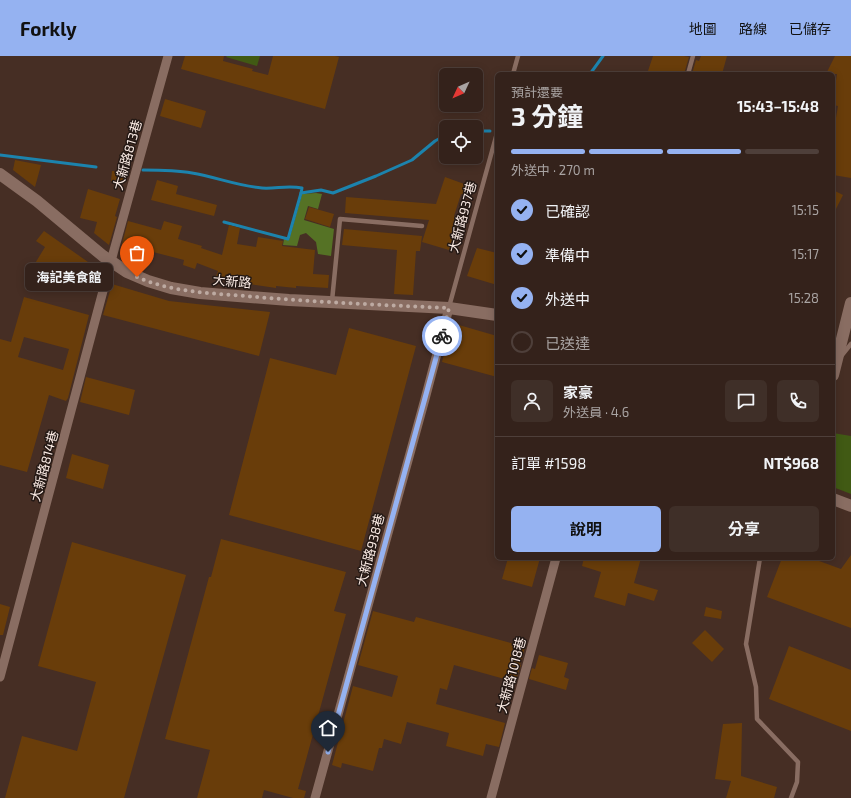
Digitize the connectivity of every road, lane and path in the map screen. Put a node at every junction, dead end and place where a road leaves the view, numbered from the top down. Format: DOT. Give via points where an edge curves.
graph roads {
  1 [pos="168,56"];
  2 [pos="518,56"];
  3 [pos="693,56"];
  4 [pos="514,72"];
  5 [pos="689,72"];
  6 [pos="495,140"];
  7 [pos="0,174"];
  8 [pos="422,226"];
  9 [pos="111,261"];
  10 [pos="332,303"];
  11 [pos="851,303"];
  12 [pos="449,308"];
  13 [pos="495,315"];
  14 [pos="851,344"];
  15 [pos="836,362"];
  16 [pos="835,366"];
  17 [pos="835,500"];
  18 [pos="851,506"];
  19 [pos="555,560"];
  20 [pos="760,560"];
  21 [pos="0,677"];
  22 [pos="315,798"];
  23 [pos="491,798"];
  24 [pos="791,798"];
  1 -- 9 [label="street, 大新路813巷"];
  2 -- 4 [label="lane"];
  3 -- 5 [label="lane"];
  6 -- 12 [label="lane, 大新路937巷"];
  7 -- 9 [label="street, 大新路"];
  8 -- 10 [label="lane" via="340,219"];
  9 -- 10 [label="street, 大新路" via="127,272 170,288 200,293"];
  9 -- 21 [label="street, 大新路814巷"];
  10 -- 12 [label="street, 大新路"];
  11 -- 15 [label="street"];
  12 -- 13 [label="street, 大新路"];
  12 -- 22 [label="street, 大新路938巷"];
  14 -- 15 [label="lane"];
  15 -- 16 [label="street"];
  17 -- 18 [label="street"];
  19 -- 23 [label="street, 大新路1018巷"];
  20 -- 24 [label="lane" via="746,644 756,687 757,719 798,762 798,782"];
}
